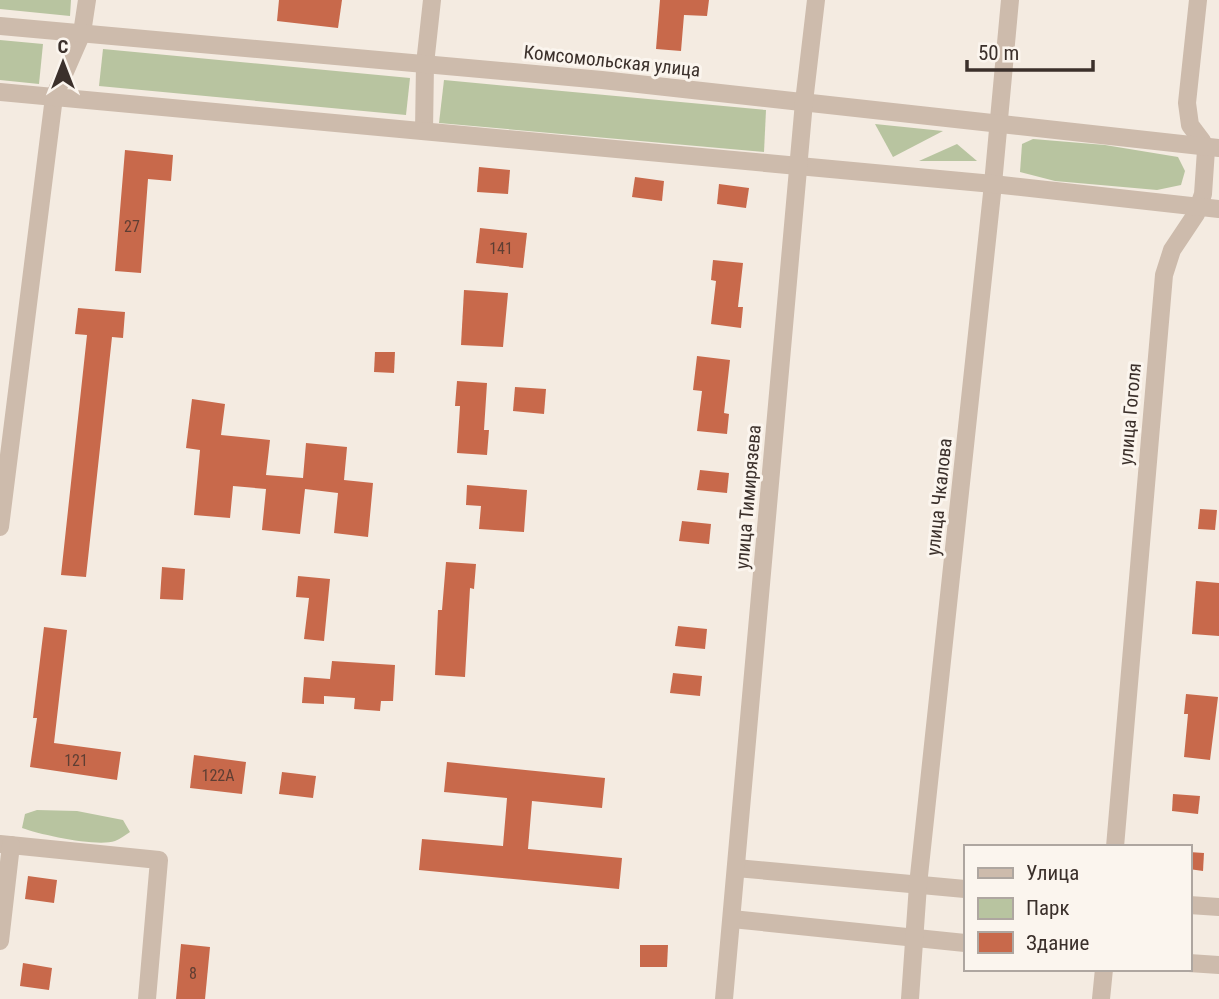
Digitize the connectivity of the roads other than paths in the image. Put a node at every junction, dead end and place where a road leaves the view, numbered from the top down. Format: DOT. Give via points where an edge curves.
graph roads {
  1 [pos="88,0"];
  2 [pos="432,0"];
  3 [pos="816,0"];
  4 [pos="1010,0"];
  5 [pos="1198,0"];
  6 [pos="0,26"];
  7 [pos="82,33"];
  8 [pos="425,64"];
  9 [pos="0,92"];
  10 [pos="54,97"];
  11 [pos="804,102"];
  12 [pos="999,124"];
  13 [pos="424,131"];
  14 [pos="1212,147"];
  15 [pos="799,166"];
  16 [pos="993,184"];
  17 [pos="1199,207"];
  18 [pos="1219,209"];
  19 [pos="0,527"];
  20 [pos="5,845"];
  21 [pos="1115,845"];
  22 [pos="736,868"];
  23 [pos="918,886"];
  24 [pos="964,889"];
  25 [pos="1191,905"];
  26 [pos="1219,907"];
  27 [pos="732,919"];
  28 [pos="916,938"];
  29 [pos="0,941"];
  30 [pos="964,943"];
  31 [pos="1191,963"];
  32 [pos="1219,965"];
  33 [pos="1104,971"];
  34 [pos="147,999"];
  35 [pos="724,999"];
  36 [pos="911,999"];
  37 [pos="1101,999"];
  1 -- 7 [label="street"];
  2 -- 8 [label="street"];
  3 -- 11 [label="street, улица Тимирязева"];
  4 -- 12 [label="street, улица Чкалова"];
  5 -- 14 [label="street, улица Гоголя" via="1187,103 1191,125"];
  6 -- 7 [label="street, Комсомольская улица"];
  7 -- 8 [label="street, Комсомольская улица"];
  7 -- 10 [label="street"];
  8 -- 11 [label="street, Комсомольская улица"];
  8 -- 13 [label="street"];
  9 -- 10 [label="street"];
  10 -- 13 [label="street"];
  10 -- 19 [label="street"];
  11 -- 12 [label="street, Комсомольская улица"];
  11 -- 15 [label="street, улица Тимирязева"];
  12 -- 14 [label="street, Комсомольская улица"];
  12 -- 16 [label="street, улица Чкалова"];
  13 -- 15 [label="street"];
  14 -- 17 [label="street, улица Гоголя"];
  15 -- 16 [label="street"];
  15 -- 22 [label="street, улица Тимирязева"];
  16 -- 17 [label="street"];
  16 -- 23 [label="street, улица Чкалова"];
  17 -- 18 [label="street"];
  17 -- 21 [label="street, улица Гоголя" via="1172,250 1164,275"];
  20 -- 29 [label="street"];
  20 -- 34 [label="street" via="159,860"];
  22 -- 23 [label="street"];
  22 -- 27 [label="street, улица Тимирязева"];
  23 -- 24 [label="street"];
  23 -- 28 [label="street, улица Чкалова"];
  25 -- 26 [label="street"];
  27 -- 28 [label="street"];
  27 -- 35 [label="street, улица Тимирязева"];
  28 -- 30 [label="street"];
  28 -- 36 [label="street, улица Чкалова"];
  31 -- 32 [label="street"];
  33 -- 37 [label="street"];
}
